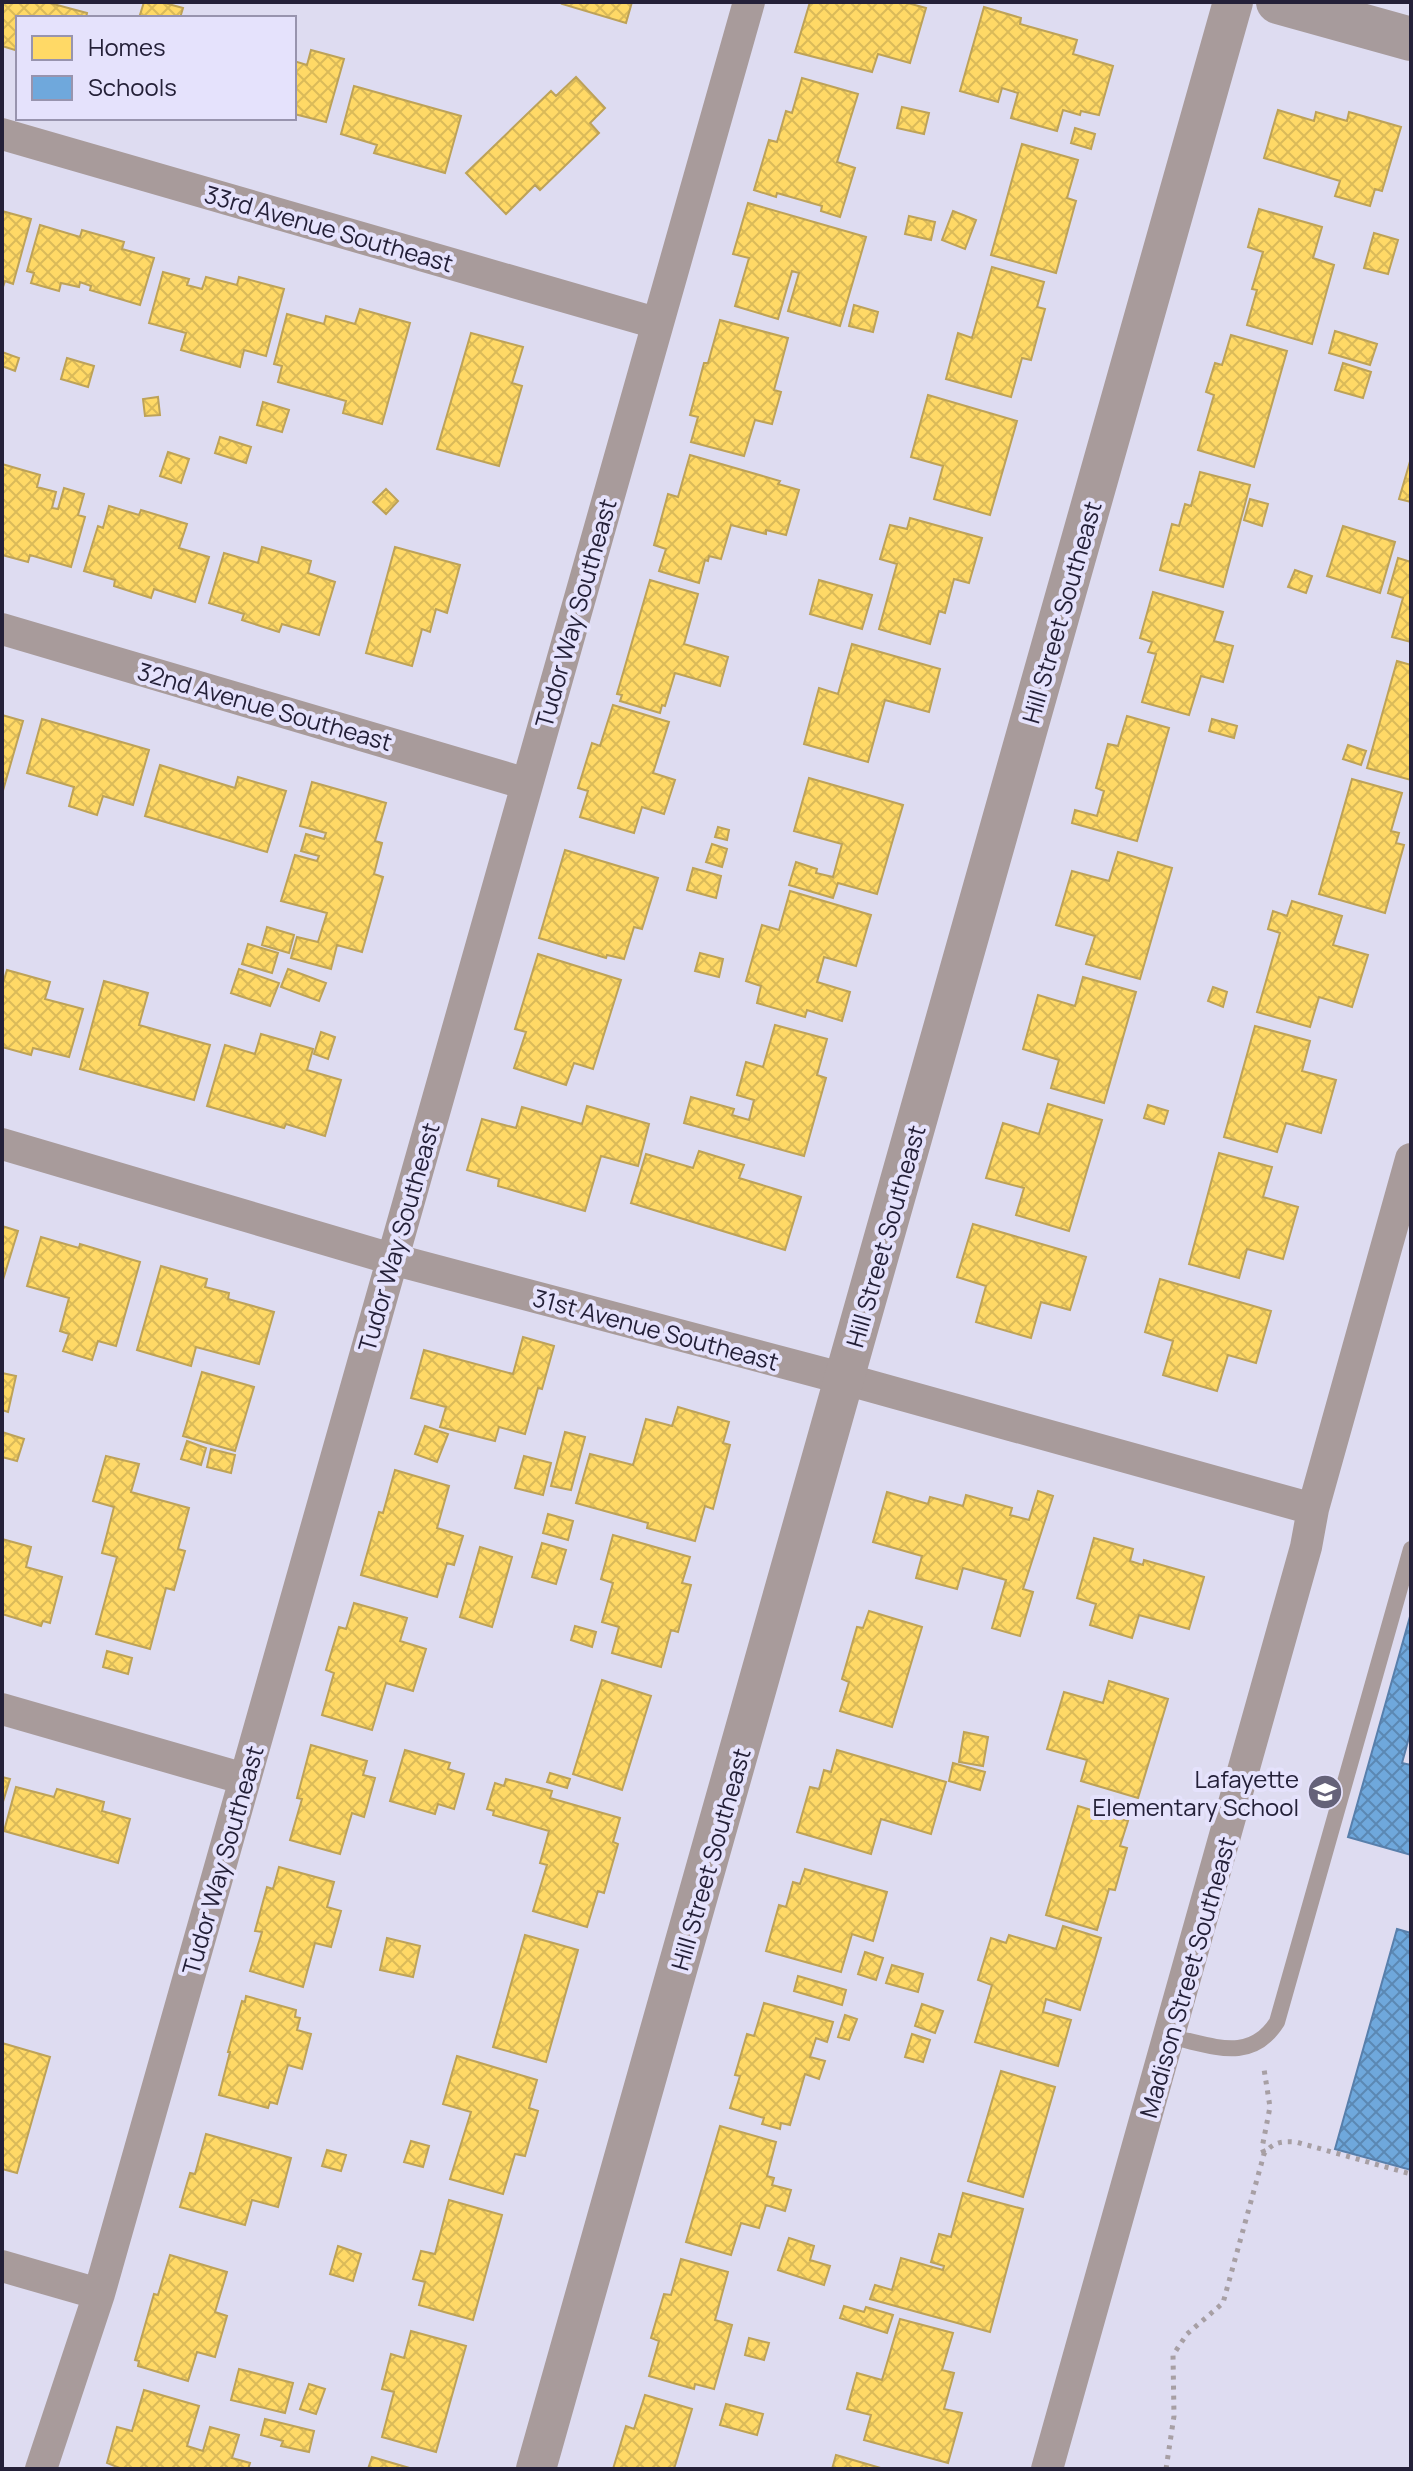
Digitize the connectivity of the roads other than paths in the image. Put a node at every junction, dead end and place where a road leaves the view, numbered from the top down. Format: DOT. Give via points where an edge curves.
graph roads {
  1 [pos="749,2"];
  2 [pos="1233,2"];
  3 [pos="1278,2"];
  4 [pos="1411,39"];
  5 [pos="2,134"];
  6 [pos="656,323"];
  7 [pos="2,629"];
  8 [pos="527,784"];
  9 [pos="2,1144"];
  10 [pos="1411,1159"];
  11 [pos="392,1259"];
  12 [pos="845,1379"];
  13 [pos="1313,1509"];
  14 [pos="1411,1549"];
  15 [pos="2,1709"];
  16 [pos="245,1779"];
  17 [pos="1171,2037"];
  18 [pos="2,2266"];
  19 [pos="99,2294"];
  20 [pos="41,2469"];
  21 [pos="536,2469"];
  22 [pos="1047,2469"];
  1 -- 6 [label="street, Tudor Way Southeast"];
  2 -- 12 [label="street, Hill Street Southeast"];
  3 -- 4 [label="main road"];
  5 -- 6 [label="street, 33rd Avenue Southeast"];
  6 -- 8 [label="street, Tudor Way Southeast"];
  7 -- 8 [label="street, 32nd Avenue Southeast"];
  8 -- 11 [label="street, Tudor Way Southeast"];
  9 -- 11 [label="street, 31st Avenue Southeast"];
  10 -- 13 [label="street, Madison Street Southeast"];
  11 -- 12 [label="street, 31st Avenue Southeast"];
  11 -- 16 [label="street, Tudor Way Southeast"];
  12 -- 13 [label="street, 31st Avenue Southeast"];
  12 -- 21 [label="street, Hill Street Southeast"];
  13 -- 17 [label="street, Madison Street Southeast"];
  14 -- 17 [label="lane" via="1277,2022 1267,2038 1232,2049"];
  15 -- 16 [label="street"];
  16 -- 19 [label="street, Tudor Way Southeast"];
  17 -- 22 [label="street, Madison Street Southeast"];
  18 -- 19 [label="street"];
  19 -- 20 [label="street, Tudor Way Southeast"];
}
